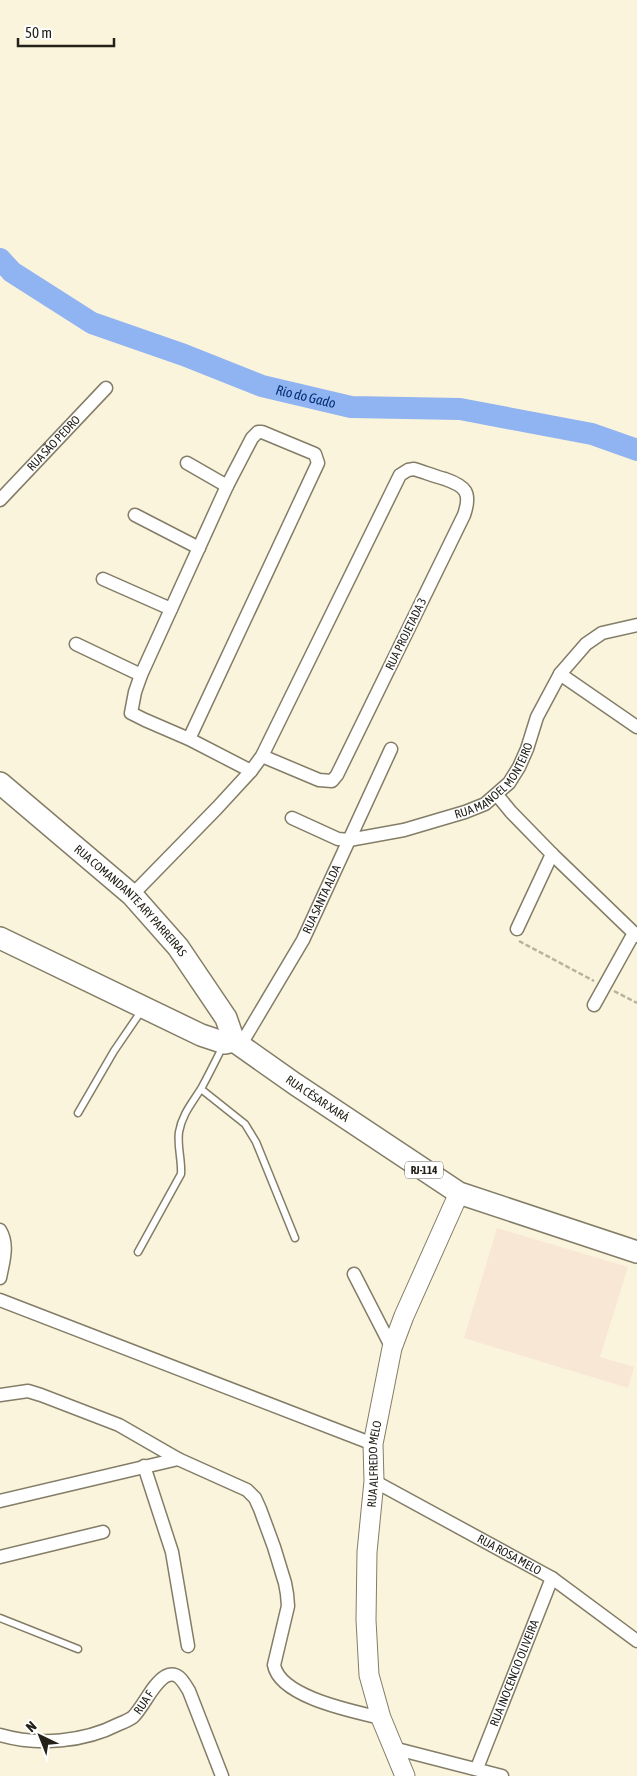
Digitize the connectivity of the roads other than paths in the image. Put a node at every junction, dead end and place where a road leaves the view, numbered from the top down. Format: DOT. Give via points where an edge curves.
graph roads {
  1 [pos="106,388"];
  2 [pos="187,463"];
  3 [pos="227,486"];
  4 [pos="0,500"];
  5 [pos="134,515"];
  6 [pos="199,548"];
  7 [pos="102,579"];
  8 [pos="171,609"];
  9 [pos="637,625"];
  10 [pos="76,644"];
  11 [pos="560,674"];
  12 [pos="141,675"];
  13 [pos="637,727"];
  14 [pos="189,739"];
  15 [pos="391,749"];
  16 [pos="262,756"];
  17 [pos="251,771"];
  18 [pos="0,783"];
  19 [pos="497,795"];
  20 [pos="292,818"];
  21 [pos="349,840"];
  22 [pos="552,854"];
  23 [pos="132,895"];
  24 [pos="517,930"];
  25 [pos="636,935"];
  26 [pos="0,938"];
  27 [pos="594,1005"];
  28 [pos="144,1007"];
  29 [pos="220,1008"];
  30 [pos="201,1034"];
  31 [pos="233,1043"];
  32 [pos="201,1089"];
  33 [pos="78,1113"];
  34 [pos="459,1193"];
  35 [pos="0,1230"];
  36 [pos="294,1238"];
  37 [pos="138,1252"];
  38 [pos="637,1252"];
  39 [pos="354,1274"];
  40 [pos="0,1278"];
  41 [pos="0,1300"];
  42 [pos="392,1348"];
  43 [pos="0,1396"];
  44 [pos="373,1444"];
  45 [pos="178,1458"];
  46 [pos="144,1466"];
  47 [pos="374,1480"];
  48 [pos="0,1501"];
  49 [pos="104,1532"];
  50 [pos="0,1557"];
  51 [pos="552,1578"];
  52 [pos="0,1618"];
  53 [pos="637,1641"];
  54 [pos="188,1646"];
  55 [pos="78,1649"];
  56 [pos="381,1718"];
  57 [pos="0,1735"];
  58 [pos="393,1748"];
  59 [pos="477,1768"];
  60 [pos="222,1776"];
  61 [pos="405,1776"];
  62 [pos="502,1776"];
  1 -- 4 [label="street, RUA SÃO PEDRO"];
  2 -- 3 [label="street"];
  3 -- 6 [label="street"];
  3 -- 14 [label="street" via="258,432 312,452 318,458"];
  5 -- 6 [label="street"];
  6 -- 8 [label="street"];
  7 -- 8 [label="street"];
  8 -- 12 [label="street"];
  9 -- 11 [label="street, RUA MANOEL MONTEIRO" via="602,633 586,644"];
  10 -- 12 [label="street"];
  11 -- 13 [label="street"];
  11 -- 19 [label="street, RUA MANOEL MONTEIRO" via="537,718 519,767"];
  12 -- 14 [label="street" via="131,713"];
  14 -- 17 [label="street"];
  15 -- 21 [label="street, RUA SANTA ALDA"];
  16 -- 16 [label="street, RUA PROJETADA 3" via="395,482 404,471 414,469 460,484 468,499 464,515 337,775 332,781 319,780"];
  16 -- 17 [label="street"];
  17 -- 23 [label="street"];
  18 -- 23 [label="main road, RUA COMANDANTE ARY PARREIRAS"];
  19 -- 21 [label="street, RUA MANOEL MONTEIRO" via="485,804 440,820"];
  19 -- 22 [label="street"];
  20 -- 21 [label="street, RUA MANOEL MONTEIRO" via="338,839"];
  21 -- 31 [label="street, RUA SANTA ALDA" via="303,940"];
  22 -- 24 [label="street"];
  22 -- 25 [label="street"];
  23 -- 29 [label="main road, RUA COMANDANTE ARY PARREIRAS" via="178,947"];
  25 -- 27 [label="street"];
  26 -- 28 [label="main road, RUA CÉSAR XARÁ / RJ-114"];
  28 -- 30 [label="main road, RUA CÉSAR XARÁ / RJ-114"];
  28 -- 33 [label="lane"];
  29 -- 30 [label="main road" via="214,1024"];
  29 -- 31 [label="main road, RUA COMANDANTE ARY PARREIRAS"];
  30 -- 31 [label="main road, RUA CÉSAR XARÁ / RJ-114"];
  31 -- 32 [label="lane"];
  31 -- 34 [label="main road, RUA CÉSAR XARÁ / RJ-114"];
  32 -- 36 [label="lane" via="245,1124 256,1142"];
  32 -- 37 [label="lane" via="187,1109 180,1127 181,1174"];
  34 -- 38 [label="main road, RUA CÉSAR XARÁ / RJ-114"];
  34 -- 42 [label="street, RUA ALFREDO MELO"];
  35 -- 40 [label="street" via="6,1250"];
  39 -- 42 [label="street"];
  41 -- 44 [label="street"];
  42 -- 44 [label="street, RUA ALFREDO MELO"];
  43 -- 45 [label="street" via="28,1391 42,1395 119,1426"];
  44 -- 47 [label="street, RUA ALFREDO MELO"];
  45 -- 46 [label="street"];
  45 -- 56 [label="street" via="247,1490 255,1498 286,1583 288,1606 274,1665 283,1683 301,1694 334,1706"];
  46 -- 48 [label="street"];
  46 -- 54 [label="street" via="172,1552"];
  47 -- 51 [label="street, RUA ROSA MELO"];
  47 -- 56 [label="street, RUA ALFREDO MELO" via="367,1552 366,1620 370,1675"];
  49 -- 50 [label="street"];
  51 -- 53 [label="street, RUA ROSA MELO"];
  51 -- 59 [label="street, RUA INOCENCIO OLIVEIRA"];
  52 -- 55 [label="lane"];
  56 -- 58 [label="street, RUA ALFREDO MELO"];
  57 -- 60 [label="street, RUA F" via="42,1742 107,1731 132,1718 158,1683 170,1674 182,1679 189,1691"];
  58 -- 59 [label="street"];
  58 -- 61 [label="street, RUA ALFREDO MELO"];
  59 -- 62 [label="street"];
}
